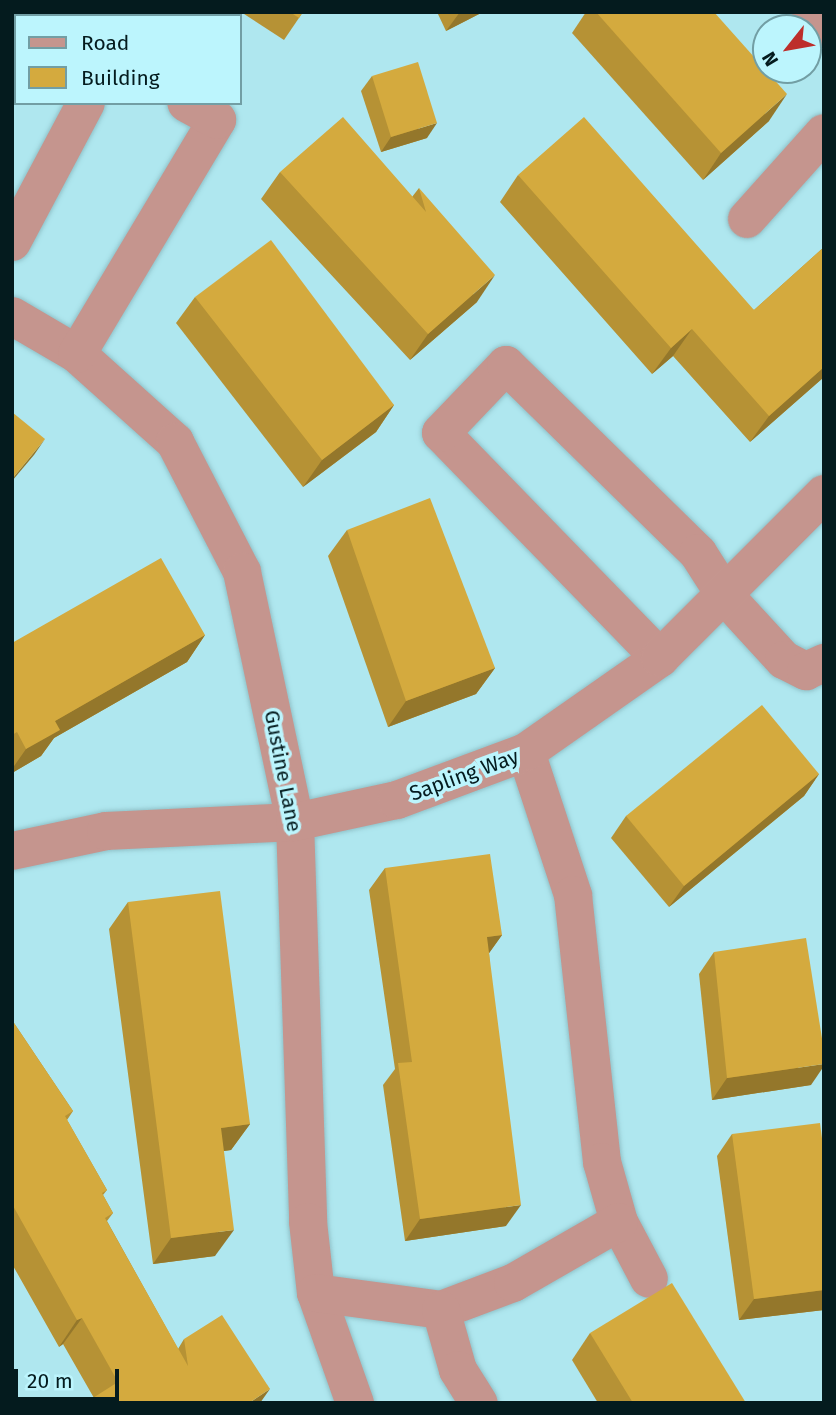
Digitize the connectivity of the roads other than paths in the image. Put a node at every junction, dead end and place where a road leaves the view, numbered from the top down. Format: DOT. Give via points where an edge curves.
graph roads {
  1 [pos="811,12"];
  2 [pos="824,27"];
  3 [pos="85,105"];
  4 [pos="190,105"];
  5 [pos="824,133"];
  6 [pos="747,219"];
  7 [pos="12,242"];
  8 [pos="12,316"];
  9 [pos="77,354"];
  10 [pos="824,494"];
  11 [pos="726,597"];
  12 [pos="660,658"];
  13 [pos="824,663"];
  14 [pos="526,752"];
  15 [pos="295,822"];
  16 [pos="12,851"];
  17 [pos="619,1222"];
  18 [pos="649,1279"];
  19 [pos="316,1293"];
  20 [pos="441,1310"];
  21 [pos="355,1403"];
  22 [pos="479,1403"];
  1 -- 2 [label="street"];
  3 -- 7 [label="street"];
  4 -- 9 [label="street" via="217,120"];
  5 -- 6 [label="street"];
  8 -- 9 [label="street, Gustine Lane"];
  9 -- 15 [label="street, Gustine Lane" via="175,442 242,572"];
  10 -- 11 [label="street, Sapling Way"];
  11 -- 12 [label="street, Sapling Way"];
  11 -- 12 [label="street" via="698,553 506,365 441,433"];
  11 -- 13 [label="street" via="784,660 806,671"];
  12 -- 14 [label="street, Sapling Way"];
  14 -- 15 [label="street, Sapling Way" via="397,800"];
  14 -- 17 [label="street" via="573,895 602,1162"];
  15 -- 16 [label="street, Sapling Way" via="106,831"];
  15 -- 19 [label="street, Gustine Lane" via="308,1222"];
  17 -- 18 [label="street"];
  17 -- 20 [label="street" via="513,1283"];
  19 -- 20 [label="street"];
  19 -- 21 [label="street, Gustine Lane"];
  20 -- 22 [label="street" via="458,1370"];
}
